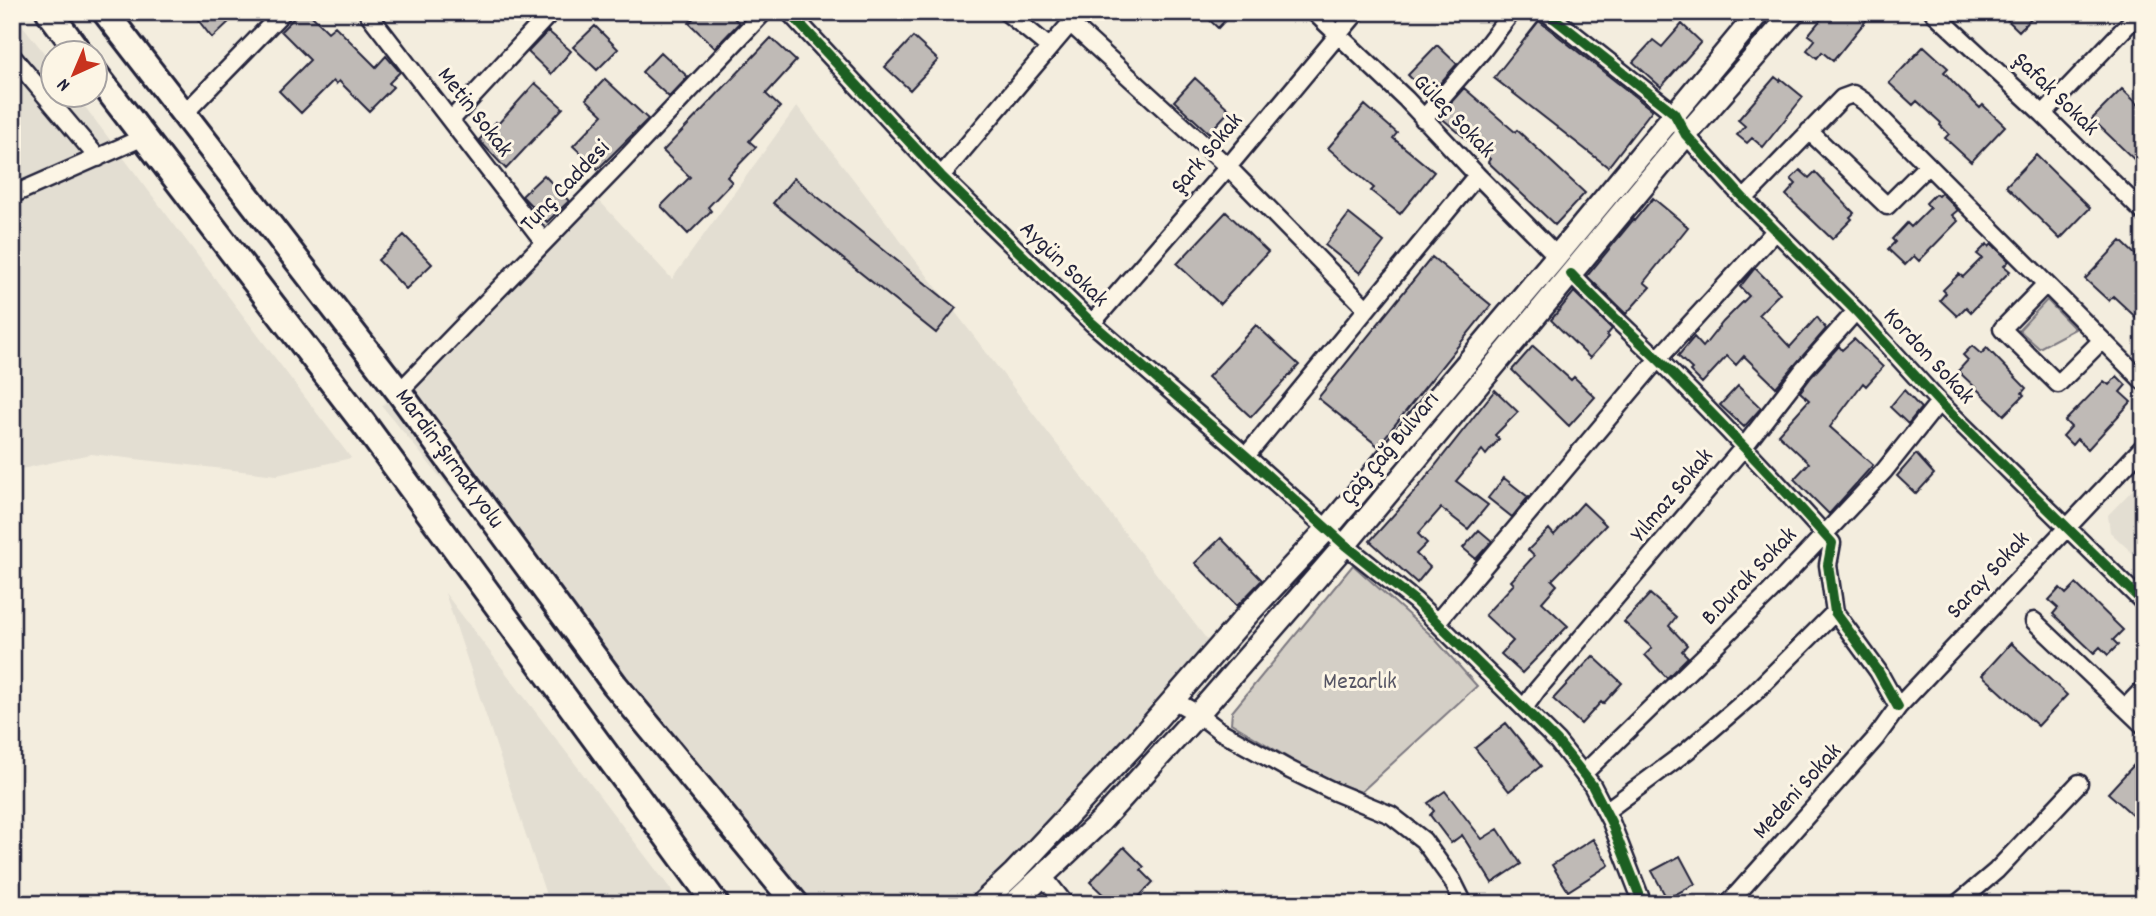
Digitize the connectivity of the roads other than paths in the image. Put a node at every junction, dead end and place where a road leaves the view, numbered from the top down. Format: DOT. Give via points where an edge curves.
graph roads {
  1 [pos="48,12"];
  2 [pos="105,12"];
  3 [pos="283,12"];
  4 [pos="367,12"];
  5 [pos="551,12"];
  6 [pos="764,12"];
  7 [pos="789,12"];
  8 [pos="1006,12"];
  9 [pos="1314,12"];
  10 [pos="1357,12"];
  11 [pos="1512,12"];
  12 [pos="1546,12"];
  13 [pos="1759,12"];
  14 [pos="1794,12"];
  15 [pos="1933,12"];
  16 [pos="2140,12"];
  17 [pos="1075,18"];
  18 [pos="1338,34"];
  19 [pos="68,38"];
  20 [pos="1049,47"];
  21 [pos="12,56"];
  22 [pos="108,90"];
  23 [pos="1674,113"];
  24 [pos="184,114"];
  25 [pos="2043,114"];
  26 [pos="1423,119"];
  27 [pos="451,120"];
  28 [pos="1810,131"];
  29 [pos="1686,135"];
  30 [pos="144,137"];
  31 [pos="97,158"];
  32 [pos="1928,165"];
  33 [pos="1228,167"];
  34 [pos="1476,175"];
  35 [pos="941,176"];
  36 [pos="12,195"];
  37 [pos="1744,200"];
  38 [pos="2144,213"];
  39 [pos="1775,231"];
  40 [pos="544,242"];
  41 [pos="1557,256"];
  42 [pos="1571,274"];
  43 [pos="2046,284"];
  44 [pos="1367,309"];
  45 [pos="1856,311"];
  46 [pos="1092,323"];
  47 [pos="2102,340"];
  48 [pos="1658,359"];
  49 [pos="2144,382"];
  50 [pos="399,392"];
  51 [pos="1940,402"];
  52 [pos="2144,446"];
  53 [pos="1743,448"];
  54 [pos="1247,456"];
  55 [pos="2066,527"];
  56 [pos="1327,529"];
  57 [pos="1824,534"];
  58 [pos="1345,545"];
  59 [pos="2144,603"];
  60 [pos="1835,612"];
  61 [pos="2034,621"];
  62 [pos="1437,622"];
  63 [pos="2144,688"];
  64 [pos="1173,700"];
  65 [pos="1524,708"];
  66 [pos="1898,708"];
  67 [pos="2125,708"];
  68 [pos="1198,714"];
  69 [pos="2144,726"];
  70 [pos="1583,774"];
  71 [pos="2078,783"];
  72 [pos="1605,811"];
  73 [pos="1043,876"];
  74 [pos="716,904"];
  75 [pos="796,904"];
  76 [pos="981,904"];
  77 [pos="1013,904"];
  78 [pos="1065,904"];
  79 [pos="1464,904"];
  80 [pos="1643,904"];
  81 [pos="1728,904"];
  82 [pos="1957,904"];
  1 -- 19 [label="highway"];
  2 -- 24 [label="highway, Mardin-Şırnak yolu"];
  3 -- 24 [label="street"];
  4 -- 27 [label="street, Metin Sokak"];
  5 -- 27 [label="street"];
  6 -- 40 [label="street, Tunç Caddesi"];
  7 -- 35 [label="street, Aygün Sokak"];
  8 -- 20 [label="street"];
  9 -- 18 [label="street, Güleç Sokak"];
  10 -- 18 [label="street, Şark Sokak"];
  11 -- 26 [label="street"];
  12 -- 23 [label="street"];
  13 -- 23 [label="main road, Çağ Çağ Bulvarı"];
  14 -- 29 [label="main road, Çağ Çağ Bulvarı"];
  15 -- 25 [label="street, Şafak Sokak"];
  16 -- 25 [label="street"];
  17 -- 20 [label="street"];
  17 -- 33 [label="street"];
  18 -- 26 [label="street, Güleç Sokak"];
  18 -- 33 [label="street, Şark Sokak"];
  20 -- 35 [label="street"];
  21 -- 31 [label="street"];
  22 -- 30 [label="highway, Mardin-Şırnak yolu"];
  23 -- 29 [label="street, Kordon Sokak"];
  23 -- 41 [label="main road, Çağ Çağ Bulvarı"];
  24 -- 50 [label="highway, Mardin-Şırnak yolu"];
  25 -- 38 [label="street, Şafak Sokak"];
  26 -- 34 [label="street, Güleç Sokak"];
  27 -- 40 [label="street, Metin Sokak"];
  28 -- 32 [label="street" via="1842,98 1853,94"];
  28 -- 32 [label="street" via="1887,206"];
  28 -- 37 [label="street"];
  29 -- 37 [label="street, Kordon Sokak"];
  29 -- 42 [label="main road, Çağ Çağ Bulvarı"];
  30 -- 31 [label="street"];
  30 -- 74 [label="highway, Mardin-Şırnak yolu" via="364,424"];
  31 -- 36 [label="street"];
  32 -- 43 [label="street"];
  33 -- 44 [label="street"];
  33 -- 46 [label="street, Şark Sokak"];
  34 -- 41 [label="street, Güleç Sokak"];
  34 -- 44 [label="street"];
  35 -- 46 [label="street, Aygün Sokak"];
  37 -- 39 [label="street, Kordon Sokak"];
  39 -- 45 [label="street, Kordon Sokak"];
  39 -- 48 [label="street"];
  40 -- 50 [label="street, Tunç Caddesi"];
  41 -- 56 [label="main road, Çağ Çağ Bulvarı"];
  42 -- 48 [label="street"];
  42 -- 58 [label="main road, Çağ Çağ Bulvarı"];
  43 -- 47 [label="street"];
  43 -- 47 [label="street" via="2002,329 2059,384"];
  44 -- 54 [label="street"];
  45 -- 51 [label="street, Kordon Sokak"];
  45 -- 53 [label="street, Yılmaz Sokak"];
  46 -- 54 [label="street, Aygün Sokak"];
  47 -- 49 [label="street"];
  48 -- 53 [label="street"];
  48 -- 62 [label="street"];
  50 -- 75 [label="highway, Mardin-Şırnak yolu" via="615,685"];
  51 -- 55 [label="street, Kordon Sokak"];
  51 -- 57 [label="street, B.Durak Sokak"];
  52 -- 55 [label="street, Saray Sokak"];
  53 -- 57 [label="street"];
  53 -- 65 [label="street, Yılmaz Sokak"];
  54 -- 56 [label="street, Aygün Sokak"];
  55 -- 59 [label="street, Kordon Sokak"];
  55 -- 66 [label="street, Saray Sokak"];
  56 -- 58 [label="street, Aygün Sokak"];
  56 -- 64 [label="main road, Çağ Çağ Bulvarı"];
  57 -- 60 [label="street" via="1832,543 1828,565"];
  57 -- 70 [label="street, B.Durak Sokak"];
  58 -- 62 [label="street, Aygün Sokak"];
  58 -- 68 [label="main road, Çağ Çağ Bulvarı"];
  60 -- 66 [label="street" via="1878,671"];
  60 -- 72 [label="street" via="1754,693 1687,751"];
  61 -- 67 [label="street"];
  62 -- 65 [label="street, Aygün Sokak"];
  63 -- 67 [label="street"];
  64 -- 68 [label="street"];
  64 -- 76 [label="main road, Çağ Çağ Bulvarı"];
  65 -- 70 [label="street, Aygün Sokak"];
  66 -- 81 [label="street, Medeni Sokak"];
  67 -- 69 [label="street"];
  68 -- 73 [label="main road, Çağ Çağ Bulvarı" via="1101,821"];
  68 -- 79 [label="street" via="1290,770 1391,815 1423,840"];
  70 -- 72 [label="street, Aygün Sokak"];
  71 -- 82 [label="street" via="1996,871"];
  72 -- 80 [label="street, Aygün Sokak"];
  73 -- 77 [label="main road, Çağ Çağ Bulvarı"];
  73 -- 78 [label="street"];
}
